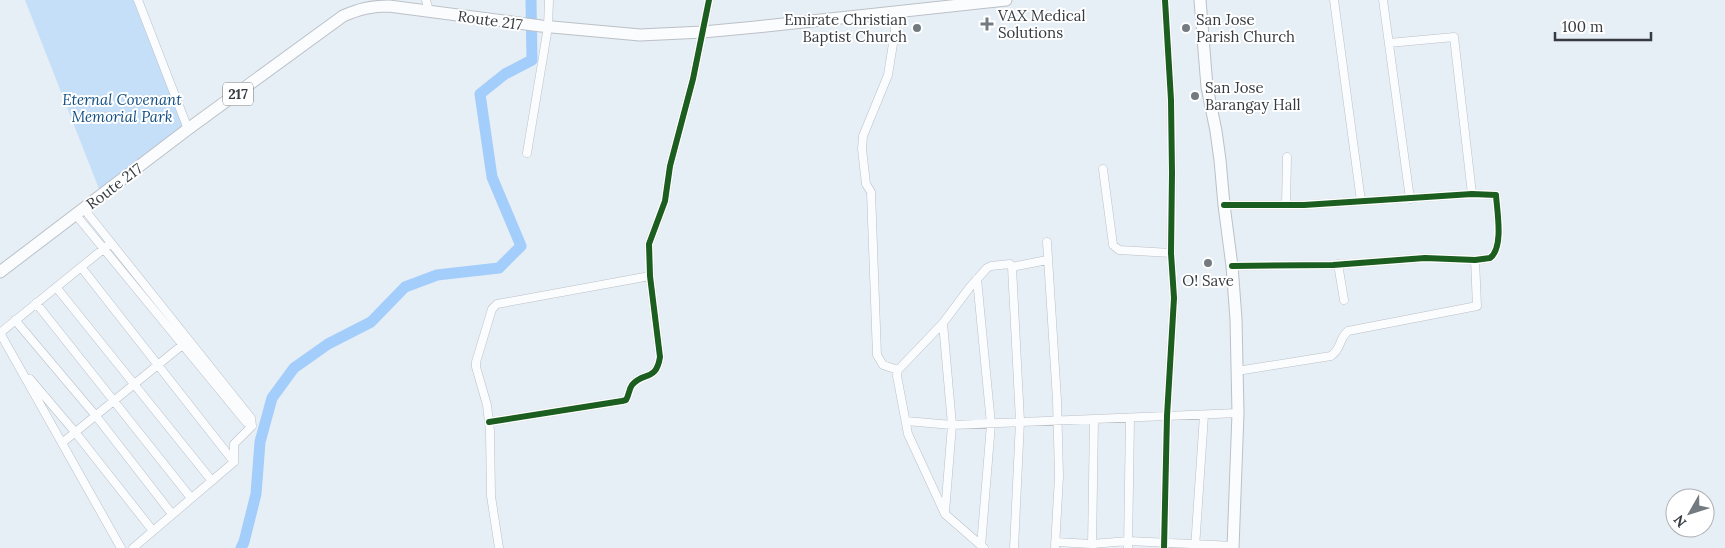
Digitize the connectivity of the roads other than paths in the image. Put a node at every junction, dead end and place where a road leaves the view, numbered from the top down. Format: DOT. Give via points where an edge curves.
graph roads {
  1 [pos="138,0"];
  2 [pos="548,0"];
  3 [pos="708,0"];
  4 [pos="1006,0"];
  5 [pos="1165,0"];
  6 [pos="1200,0"];
  7 [pos="1334,0"];
  8 [pos="1383,0"];
  9 [pos="428,6"];
  10 [pos="895,12"];
  11 [pos="545,27"];
  12 [pos="703,32"];
  13 [pos="1389,43"];
  14 [pos="188,130"];
  15 [pos="528,153"];
  16 [pos="1287,157"];
  17 [pos="1103,169"];
  18 [pos="1472,194"];
  19 [pos="1410,199"];
  20 [pos="1361,202"];
  21 [pos="1224,205"];
  22 [pos="1286,205"];
  23 [pos="80,212"];
  24 [pos="111,242"];
  25 [pos="1047,242"];
  26 [pos="104,248"];
  27 [pos="1171,253"];
  28 [pos="1047,260"];
  29 [pos="1475,260"];
  30 [pos="1338,264"];
  31 [pos="1232,266"];
  32 [pos="81,267"];
  33 [pos="1012,267"];
  34 [pos="0,272"];
  35 [pos="650,276"];
  36 [pos="977,279"];
  37 [pos="56,287"];
  38 [pos="1344,300"];
  39 [pos="36,304"];
  40 [pos="16,320"];
  41 [pos="943,323"];
  42 [pos="0,333"];
  43 [pos="186,342"];
  44 [pos="158,365"];
  45 [pos="18,366"];
  46 [pos="898,370"];
  47 [pos="1237,371"];
  48 [pos="135,384"];
  49 [pos="114,401"];
  50 [pos="1238,414"];
  51 [pos="1204,415"];
  52 [pos="96,416"];
  53 [pos="1167,416"];
  54 [pos="1094,419"];
  55 [pos="1130,419"];
  56 [pos="1057,420"];
  57 [pos="906,421"];
  58 [pos="1020,421"];
  59 [pos="489,422"];
  60 [pos="990,424"];
  61 [pos="952,425"];
  62 [pos="75,432"];
  63 [pos="62,443"];
  64 [pos="234,462"];
  65 [pos="212,481"];
  66 [pos="191,498"];
  67 [pos="172,514"];
  68 [pos="945,514"];
  69 [pos="153,531"];
  70 [pos="1055,545"];
  71 [pos="1128,545"];
  72 [pos="1092,546"];
  73 [pos="1164,546"];
  74 [pos="1195,546"];
  75 [pos="982,547"];
  76 [pos="1234,547"];
  77 [pos="121,548"];
  78 [pos="133,548"];
  79 [pos="498,548"];
  80 [pos="1014,548"];
  1 -- 14 [label="street"];
  2 -- 11 [label="street"];
  3 -- 12 [label="street"];
  4 -- 10 [label="main road, Route 217 / 217"];
  5 -- 27 [label="street" via="1171,109"];
  6 -- 21 [label="main road" via="1207,87 1216,131"];
  7 -- 20 [label="street"];
  8 -- 13 [label="street"];
  9 -- 11 [label="main road, Route 217 / 217"];
  9 -- 14 [label="main road, Route 217 / 217" via="371,6 343,16"];
  10 -- 12 [label="main road, Route 217 / 217"];
  10 -- 46 [label="street" via="888,75 866,127 862,149 866,184 871,192 877,355 883,365"];
  11 -- 12 [label="main road, Route 217 / 217" via="640,35"];
  11 -- 15 [label="street"];
  12 -- 35 [label="street" via="670,166 665,201 649,244"];
  13 -- 18 [label="street" via="1454,37"];
  13 -- 19 [label="street"];
  14 -- 23 [label="main road, Route 217 / 217"];
  16 -- 22 [label="street"];
  17 -- 27 [label="street" via="1108,219 1115,248"];
  18 -- 19 [label="street"];
  18 -- 29 [label="street" via="1496,195 1498,228 1494,255"];
  19 -- 20 [label="street"];
  20 -- 22 [label="street"];
  21 -- 22 [label="street"];
  21 -- 31 [label="main road"];
  23 -- 24 [label="street"];
  23 -- 26 [label="street"];
  23 -- 34 [label="main road, Route 217 / 217"];
  24 -- 26 [label="street"];
  24 -- 43 [label="street"];
  25 -- 28 [label="street"];
  26 -- 32 [label="street"];
  26 -- 43 [label="street"];
  27 -- 53 [label="street" via="1174,298"];
  28 -- 33 [label="street"];
  28 -- 56 [label="street"];
  29 -- 30 [label="street" via="1425,258"];
  29 -- 47 [label="street" via="1477,306 1348,331 1338,351 1330,356"];
  30 -- 31 [label="street"];
  30 -- 38 [label="street"];
  31 -- 47 [label="main road"];
  32 -- 37 [label="street"];
  32 -- 44 [label="street"];
  33 -- 36 [label="street" via="1010,264 991,266"];
  33 -- 58 [label="street"];
  35 -- 59 [label="street" via="494,306 476,362"];
  35 -- 59 [label="street" via="660,357 658,369 634,383 626,400"];
  36 -- 41 [label="street"];
  36 -- 60 [label="street"];
  37 -- 39 [label="street"];
  37 -- 48 [label="street"];
  39 -- 40 [label="street"];
  39 -- 49 [label="street"];
  40 -- 42 [label="street"];
  40 -- 52 [label="street"];
  41 -- 46 [label="street"];
  41 -- 61 [label="street"];
  42 -- 45 [label="street"];
  43 -- 44 [label="street"];
  43 -- 64 [label="street" via="251,418 252,426 234,444"];
  44 -- 48 [label="street"];
  44 -- 64 [label="street"];
  45 -- 62 [label="street"];
  45 -- 63 [label="street"];
  46 -- 57 [label="street"];
  47 -- 50 [label="main road"];
  48 -- 49 [label="street"];
  48 -- 65 [label="street"];
  49 -- 52 [label="street"];
  49 -- 66 [label="street"];
  50 -- 51 [label="street"];
  50 -- 76 [label="main road"];
  51 -- 53 [label="street"];
  51 -- 74 [label="street"];
  52 -- 62 [label="street"];
  52 -- 67 [label="street"];
  53 -- 55 [label="street"];
  53 -- 73 [label="street"];
  54 -- 55 [label="street"];
  54 -- 56 [label="street"];
  54 -- 72 [label="street"];
  55 -- 71 [label="street"];
  56 -- 58 [label="street"];
  56 -- 70 [label="street" via="1059,476"];
  57 -- 61 [label="street"];
  57 -- 68 [label="street" via="908,434"];
  58 -- 60 [label="street"];
  58 -- 80 [label="street"];
  59 -- 79 [label="street" via="491,496"];
  60 -- 61 [label="street"];
  60 -- 75 [label="street"];
  61 -- 68 [label="street"];
  62 -- 63 [label="street"];
  62 -- 69 [label="street"];
  63 -- 77 [label="street"];
  64 -- 65 [label="street"];
  65 -- 66 [label="street"];
  66 -- 67 [label="street"];
  67 -- 69 [label="street"];
  68 -- 75 [label="street"];
  69 -- 78 [label="street"];
  70 -- 72 [label="street"];
  71 -- 72 [label="street"];
  71 -- 73 [label="street"];
  73 -- 74 [label="street"];
  74 -- 76 [label="street"];
}
